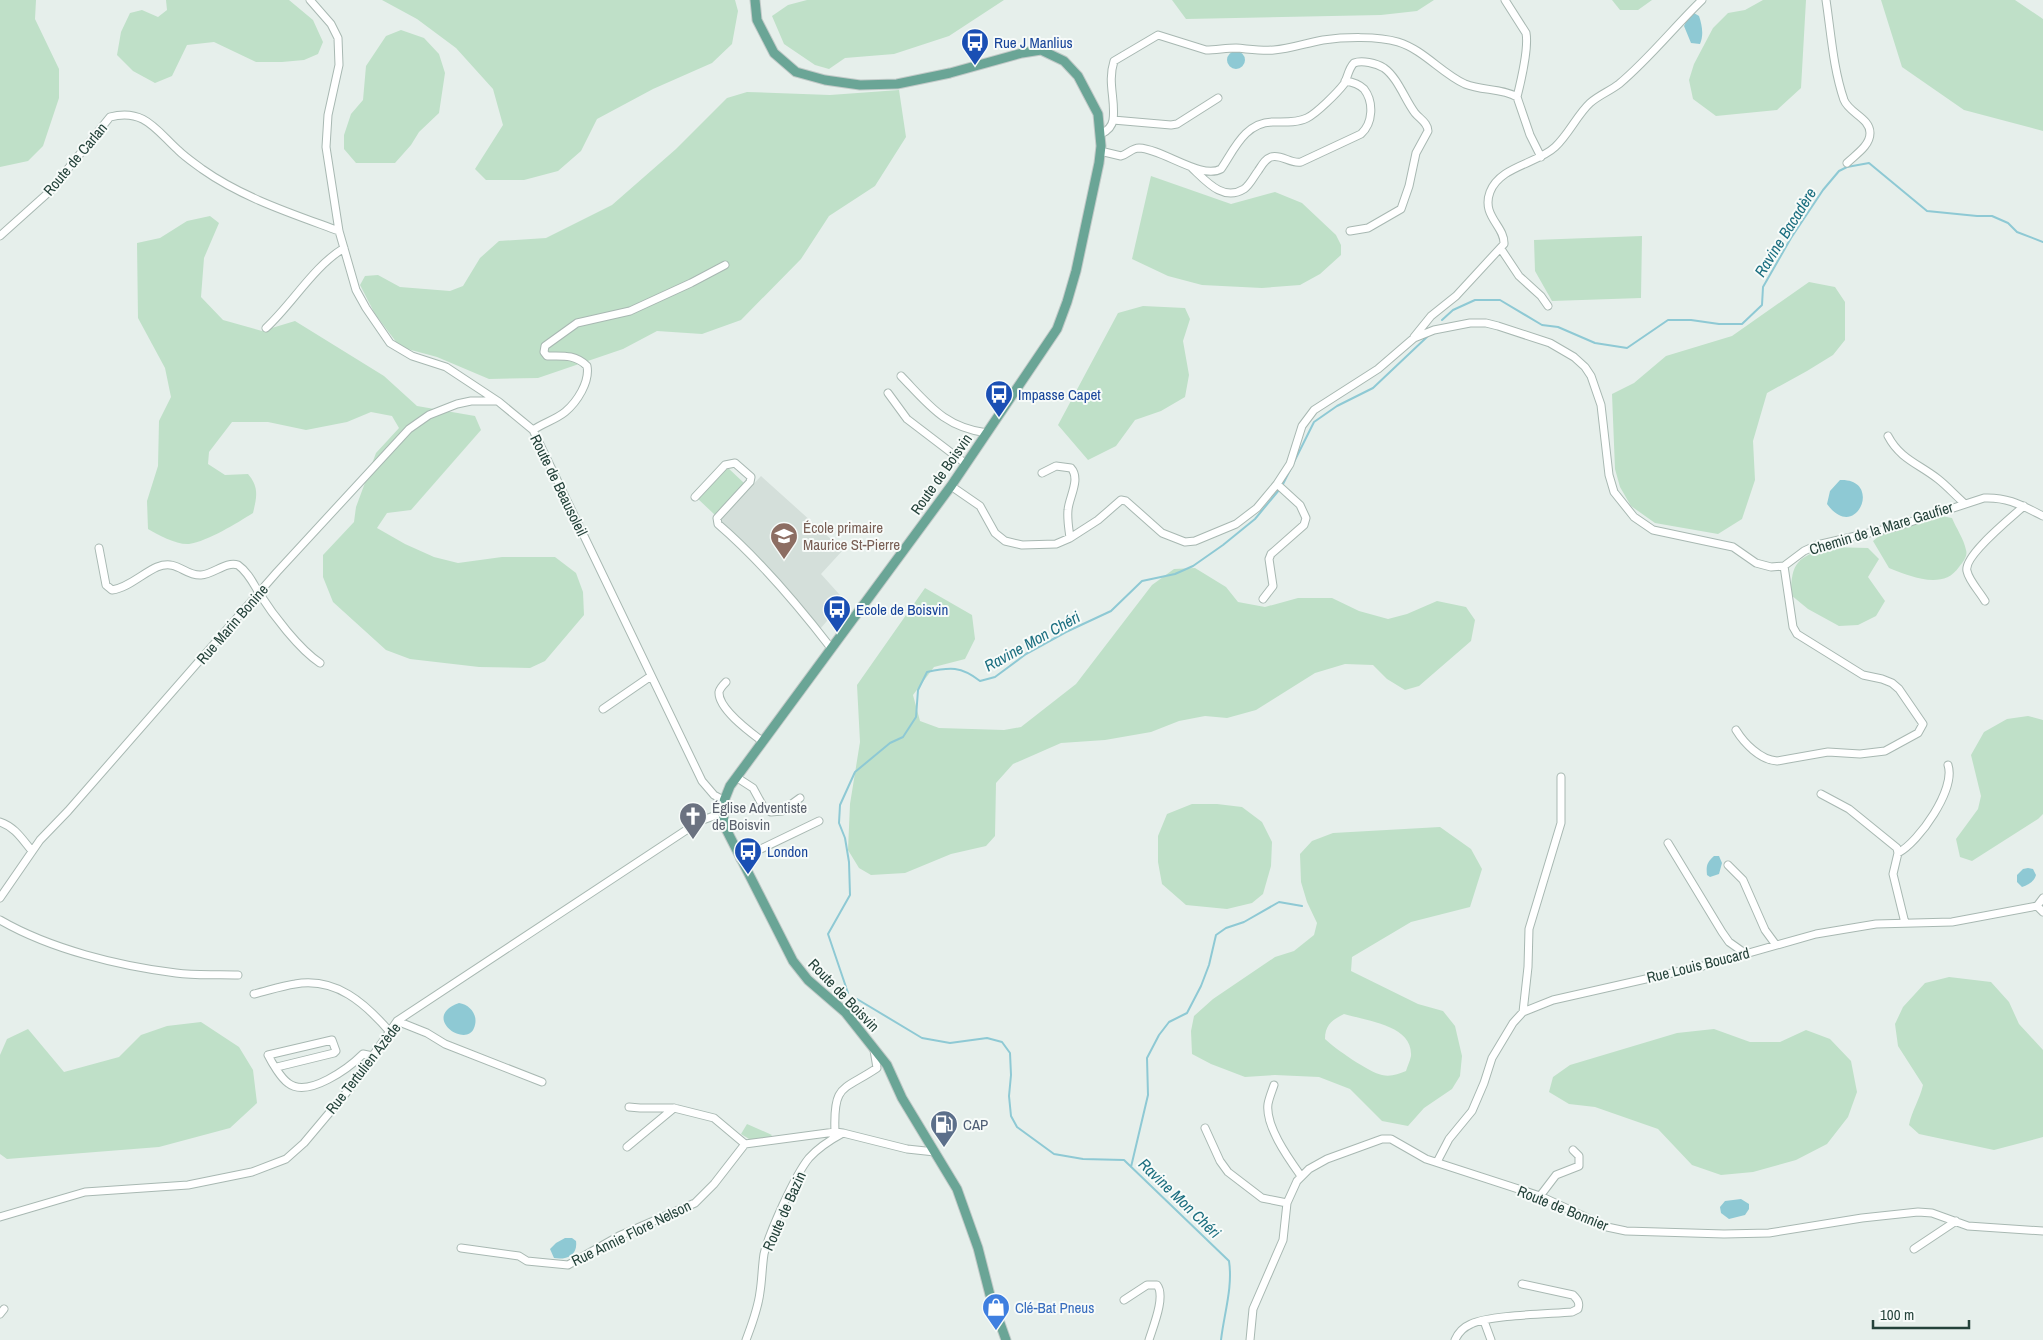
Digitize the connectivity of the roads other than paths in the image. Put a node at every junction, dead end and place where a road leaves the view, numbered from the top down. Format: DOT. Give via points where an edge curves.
graph roads {
  1 [pos="310,0"];
  2 [pos="755,0"];
  3 [pos="1505,0"];
  4 [pos="1702,0"];
  5 [pos="1826,0"];
  6 [pos="1346,81"];
  7 [pos="1517,97"];
  8 [pos="1218,98"];
  9 [pos="1113,120"];
  10 [pos="1101,134"];
  11 [pos="1100,151"];
  12 [pos="1541,157"];
  13 [pos="1847,163"];
  14 [pos="1188,164"];
  15 [pos="339,231"];
  16 [pos="1350,231"];
  17 [pos="0,236"];
  18 [pos="344,248"];
  19 [pos="1501,249"];
  20 [pos="725,265"];
  21 [pos="1548,306"];
  22 [pos="266,328"];
  23 [pos="1414,338"];
  24 [pos="901,376"];
  25 [pos="888,393"];
  26 [pos="498,402"];
  27 [pos="533,430"];
  28 [pos="987,433"];
  29 [pos="1888,436"];
  30 [pos="966,464"];
  31 [pos="1042,473"];
  32 [pos="1277,484"];
  33 [pos="951,486"];
  34 [pos="695,497"];
  35 [pos="1964,503"];
  36 [pos="2024,506"];
  37 [pos="2043,516"];
  38 [pos="1070,538"];
  39 [pos="99,548"];
  40 [pos="1784,566"];
  41 [pos="259,594"];
  42 [pos="1262,599"];
  43 [pos="1985,601"];
  44 [pos="831,648"];
  45 [pos="320,663"];
  46 [pos="651,676"];
  47 [pos="726,682"];
  48 [pos="603,709"];
  49 [pos="1736,730"];
  50 [pos="762,741"];
  51 [pos="1948,765"];
  52 [pos="736,777"];
  53 [pos="1561,777"];
  54 [pos="1821,794"];
  55 [pos="800,798"];
  56 [pos="723,800"];
  57 [pos="722,813"];
  58 [pos="819,821"];
  59 [pos="0,822"];
  60 [pos="1668,843"];
  61 [pos="32,851"];
  62 [pos="1898,853"];
  63 [pos="740,859"];
  64 [pos="1728,865"];
  65 [pos="0,898"];
  66 [pos="2043,898"];
  67 [pos="2040,909"];
  68 [pos="0,920"];
  69 [pos="1905,923"];
  70 [pos="1776,945"];
  71 [pos="1746,954"];
  72 [pos="238,975"];
  73 [pos="254,994"];
  74 [pos="1523,1012"];
  75 [pos="397,1021"];
  76 [pos="390,1032"];
  77 [pos="874,1047"];
  78 [pos="373,1056"];
  79 [pos="277,1067"];
  80 [pos="542,1082"];
  81 [pos="1274,1085"];
  82 [pos="629,1107"];
  83 [pos="674,1108"];
  84 [pos="1205,1128"];
  85 [pos="835,1132"];
  86 [pos="843,1134"];
  87 [pos="745,1144"];
  88 [pos="627,1147"];
  89 [pos="1572,1150"];
  90 [pos="935,1152"];
  91 [pos="1437,1162"];
  92 [pos="1301,1176"];
  93 [pos="1540,1196"];
  94 [pos="1287,1203"];
  95 [pos="0,1217"];
  96 [pos="1956,1222"];
  97 [pos="2043,1231"];
  98 [pos="461,1248"];
  99 [pos="1914,1249"];
  100 [pos="1522,1284"];
  101 [pos="1124,1300"];
  102 [pos="1484,1321"];
  103 [pos="746,1340"];
  104 [pos="1006,1340"];
  105 [pos="1149,1340"];
  106 [pos="1250,1340"];
  107 [pos="1455,1340"];
  108 [pos="1491,1340"];
  1 -- 15 [label="street, Route de Beausoleil" via="331,24 340,51 326,132"];
  2 -- 10 [label="main road, Route de Boisvin" via="757,20 774,53 796,72 825,80 860,85 896,84 1022,53 1041,50 1053,54 1078,76 1098,114"];
  3 -- 7 [label="street" via="1527,40"];
  4 -- 12 [label="street" via="1619,84 1590,103 1554,148"];
  5 -- 13 [label="street" via="1844,101 1870,132 1864,147"];
  6 -- 14 [label="street" via="1306,119 1260,124 1244,134 1216,172"];
  6 -- 14 [label="street" via="1364,89 1370,101 1372,110 1361,134 1300,162 1270,157 1244,189 1234,192 1214,189"];
  6 -- 16 [label="street" via="1354,63 1363,61 1383,67 1428,127 1427,136 1416,154 1401,209 1368,228"];
  7 -- 9 [label="street" via="1465,84 1410,46 1386,39 1344,38 1274,50 1206,50 1158,35 1114,61 1111,82"];
  7 -- 12 [label="street"];
  8 -- 9 [label="street" via="1177,124"];
  9 -- 10 [label="street" via="1109,129"];
  10 -- 11 [label="main road, Route de Boisvin"];
  11 -- 14 [label="street" via="1121,156 1140,148 1160,152"];
  11 -- 28 [label="main road, Route de Boisvin" via="1076,271 1060,320"];
  12 -- 19 [label="street" via="1510,172 1491,190 1487,204 1504,238"];
  15 -- 17 [label="street, Route de Carlan" via="242,192 203,170 145,120 120,115 110,117 49,192"];
  15 -- 18 [label="street, Route de Beausoleil"];
  18 -- 22 [label="street" via="332,256"];
  18 -- 26 [label="street, Route de Beausoleil" via="356,290 390,343 412,356 446,367"];
  19 -- 21 [label="street" via="1519,276"];
  19 -- 23 [label="street" via="1456,296 1431,316"];
  20 -- 27 [label="street" via="630,311 577,323 546,346 544,352 547,356 568,356 582,362 587,366 587,378 569,408"];
  23 -- 32 [label="street" via="1378,369 1314,410 1302,426 1290,464"];
  23 -- 40 [label="street" via="1451,325 1486,323 1550,343 1588,371 1596,387 1609,475 1614,492 1634,517 1653,530 1733,548 1756,563"];
  24 -- 28 [label="street" via="942,418 964,428"];
  25 -- 30 [label="street" via="906,419"];
  26 -- 27 [label="street, Route de Beausoleil"];
  26 -- 41 [label="street, Rue Marin Bonine" via="458,404 430,415 409,429"];
  27 -- 46 [label="street, Route de Beausoleil"];
  28 -- 30 [label="main road, Route de Boisvin"];
  29 -- 35 [label="street" via="1902,455 1939,480"];
  30 -- 33 [label="main road, Route de Boisvin"];
  31 -- 38 [label="street" via="1056,466 1071,468 1075,472 1068,508"];
  32 -- 38 [label="street" via="1257,508 1236,524 1196,542 1185,542 1162,533 1131,504 1121,500"];
  32 -- 42 [label="street" via="1300,505 1306,518 1304,525 1271,554 1273,586"];
  33 -- 38 [label="street" via="980,506 995,533 1005,541 1022,545 1056,544"];
  33 -- 44 [label="main road, Route de Boisvin"];
  34 -- 44 [label="street" via="725,465 735,463 750,477 750,482 717,518 718,524 748,549"];
  35 -- 36 [label="street, Chemin de la Mare Gaufier" via="1998,498"];
  35 -- 40 [label="street, Chemin de la Mare Gaufier" via="1895,527 1817,545"];
  36 -- 37 [label="street, Chemin de la Mare Gaufier"];
  36 -- 43 [label="street" via="1976,551 1967,566 1967,572"];
  39 -- 41 [label="street" via="106,585 112,590 158,567 176,565 200,575 234,564 242,567"];
  40 -- 49 [label="street" via="1793,627 1797,634 1863,676 1892,683 1922,720 1922,727 1918,733 1885,751 1860,754 1828,752 1777,761 1768,759 1750,746"];
  41 -- 45 [label="street" via="302,650"];
  41 -- 61 [label="street, Rue Marin Bonine"];
  44 -- 50 [label="main road, Route de Boisvin"];
  46 -- 48 [label="street"];
  46 -- 56 [label="street, Route de Beausoleil" via="702,780 714,795"];
  47 -- 50 [label="street" via="719,694 730,713"];
  50 -- 52 [label="main road, Route de Boisvin"];
  51 -- 62 [label="street" via="1950,775 1938,805 1910,846"];
  52 -- 55 [label="street" via="753,788 764,808 771,812 782,811"];
  52 -- 56 [label="main road, Route de Boisvin"];
  53 -- 74 [label="street" via="1561,823 1529,928"];
  54 -- 62 [label="street" via="1849,809 1894,844"];
  56 -- 57 [label="main road, Route de Boisvin"];
  57 -- 63 [label="main road, Route de Boisvin"];
  57 -- 75 [label="street, Rue Tertulien Azède" via="700,821"];
  58 -- 63 [label="street"];
  59 -- 61 [label="street" via="16,831"];
  60 -- 71 [label="street" via="1729,942"];
  61 -- 65 [label="street, Rue Marin Bonine"];
  62 -- 69 [label="street" via="1893,874"];
  63 -- 77 [label="main road, Route de Boisvin" via="799,971 845,1012"];
  64 -- 70 [label="street" via="1743,880 1764,930"];
  66 -- 67 [label="street, Rue Louis Boucard"];
  67 -- 69 [label="street, Rue Louis Boucard" via="1952,922"];
  68 -- 72 [label="street" via="47,944 137,967 177,973"];
  69 -- 70 [label="street, Rue Louis Boucard" via="1876,924 1816,934"];
  70 -- 71 [label="street, Rue Louis Boucard"];
  71 -- 74 [label="street, Rue Louis Boucard" via="1553,1000"];
  73 -- 76 [label="street" via="296,984 332,987 362,1001"];
  74 -- 91 [label="street, Rue Louis Boucard" via="1498,1046 1472,1111 1449,1139"];
  75 -- 76 [label="street, Rue Tertulien Azède"];
  75 -- 80 [label="street"];
  76 -- 78 [label="street, Rue Tertulien Azède"];
  77 -- 85 [label="street" via="878,1068 846,1086 837,1099 834,1106"];
  77 -- 90 [label="main road, Route de Boisvin" via="887,1064 902,1098"];
  78 -- 79 [label="street" via="363,1054 325,1082 310,1086 288,1083"];
  78 -- 95 [label="street, Rue Tertulien Azède" via="304,1143 286,1158 252,1172 188,1185 85,1192"];
  79 -- 79 [label="street" via="334,1053 332,1040 269,1054"];
  81 -- 92 [label="street" via="1268,1104 1270,1118 1282,1150"];
  82 -- 83 [label="street"];
  83 -- 87 [label="street" via="714,1118"];
  83 -- 88 [label="street"];
  84 -- 94 [label="street" via="1228,1172 1262,1198"];
  85 -- 86 [label="street"];
  85 -- 87 [label="street"];
  86 -- 90 [label="street"];
  86 -- 103 [label="street, Route de Bazin" via="822,1145 800,1171 772,1231 764,1257 755,1318"];
  87 -- 98 [label="street, Rue Annie Flore Nelson" via="695,1203 619,1236 568,1265 526,1261 519,1256"];
  89 -- 93 [label="street" via="1579,1156 1578,1166 1556,1176"];
  90 -- 104 [label="main road, Route de Boisvin" via="965,1208"];
  91 -- 92 [label="street, Route de Bonnier" via="1417,1155 1394,1140 1382,1139 1327,1159"];
  91 -- 93 [label="street, Route de Bonnier"];
  92 -- 94 [label="street, Route de Bonnier"];
  93 -- 96 [label="street, Route de Bonnier" via="1607,1227 1626,1231 1769,1233 1918,1212 1932,1213"];
  94 -- 106 [label="street, Route de Bonnier" via="1283,1240 1251,1314"];
  96 -- 97 [label="street, Route de Bonnier" via="1968,1226"];
  96 -- 99 [label="street"];
  100 -- 102 [label="street" via="1573,1295 1579,1304 1578,1309"];
  101 -- 105 [label="street" via="1147,1285 1160,1288"];
  102 -- 107 [label="street" via="1458,1333"];
  102 -- 108 [label="street"];
}
